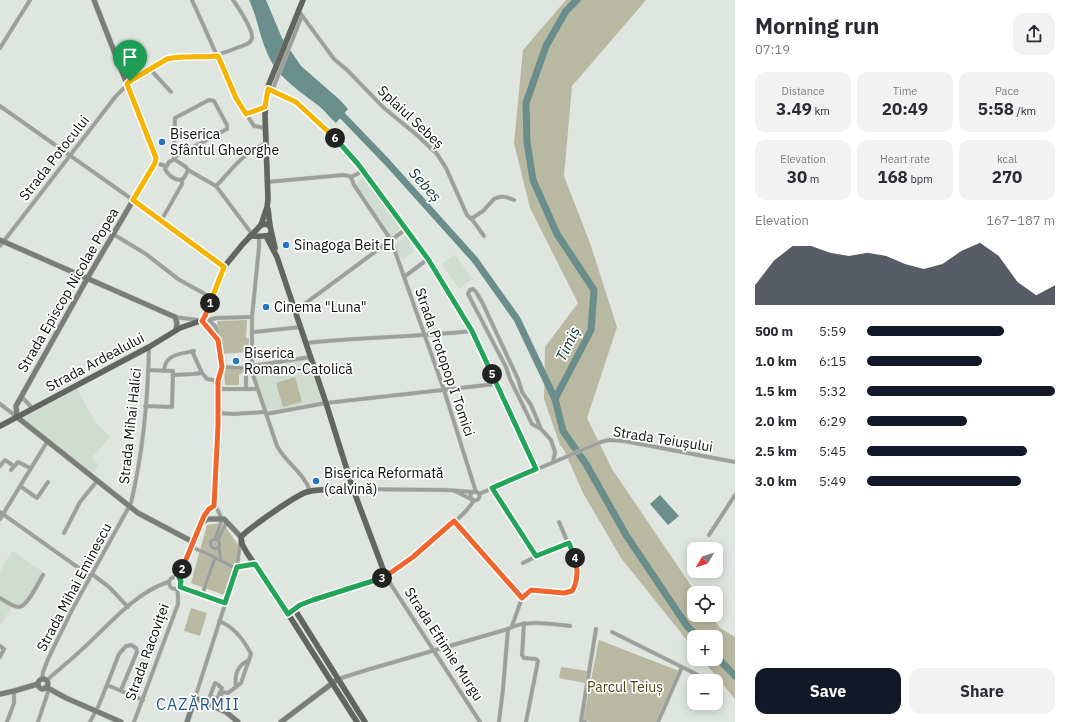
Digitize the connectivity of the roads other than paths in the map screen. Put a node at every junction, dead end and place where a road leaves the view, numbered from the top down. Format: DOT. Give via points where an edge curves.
graph roads {
  1 [pos="30,0"];
  2 [pos="94,0"];
  3 [pos="192,0"];
  4 [pos="233,0"];
  5 [pos="303,0"];
  6 [pos="298,10"];
  7 [pos="299,19"];
  8 [pos="0,48"];
  9 [pos="218,56"];
  10 [pos="150,69"];
  11 [pos="127,84"];
  12 [pos="271,88"];
  13 [pos="171,92"];
  14 [pos="0,106"];
  15 [pos="265,107"];
  16 [pos="246,114"];
  17 [pos="265,128"];
  18 [pos="266,144"];
  19 [pos="71,156"];
  20 [pos="175,158"];
  21 [pos="155,163"];
  22 [pos="166,166"];
  23 [pos="188,170"];
  24 [pos="363,171"];
  25 [pos="351,177"];
  26 [pos="182,180"];
  27 [pos="267,182"];
  28 [pos="216,186"];
  29 [pos="133,200"];
  30 [pos="514,200"];
  31 [pos="267,207"];
  32 [pos="470,218"];
  33 [pos="161,221"];
  34 [pos="260,227"];
  35 [pos="271,229"];
  36 [pos="406,229"];
  37 [pos="113,234"];
  38 [pos="251,235"];
  39 [pos="262,236"];
  40 [pos="484,236"];
  41 [pos="391,240"];
  42 [pos="1,243"];
  43 [pos="276,253"];
  44 [pos="428,259"];
  45 [pos="224,267"];
  46 [pos="404,277"];
  47 [pos="87,278"];
  48 [pos="212,298"];
  49 [pos="295,311"];
  50 [pos="175,317"];
  51 [pos="252,317"];
  52 [pos="202,321"];
  53 [pos="301,327"];
  54 [pos="176,330"];
  55 [pos="472,331"];
  56 [pos="253,332"];
  57 [pos="425,336"];
  58 [pos="218,340"];
  59 [pos="306,343"];
  60 [pos="149,347"];
  61 [pos="312,357"];
  62 [pos="222,367"];
  63 [pos="246,367"];
  64 [pos="148,370"];
  65 [pos="164,371"];
  66 [pos="173,373"];
  67 [pos="202,373"];
  68 [pos="218,381"];
  69 [pos="496,384"];
  70 [pos="221,389"];
  71 [pos="246,389"];
  72 [pos="257,389"];
  73 [pos="444,390"];
  74 [pos="22,397"];
  75 [pos="326,403"];
  76 [pos="0,404"];
  77 [pos="145,406"];
  78 [pos="32,408"];
  79 [pos="218,413"];
  80 [pos="265,413"];
  81 [pos="17,417"];
  82 [pos="0,426"];
  83 [pos="540,429"];
  84 [pos="47,442"];
  85 [pos="553,462"];
  86 [pos="735,462"];
  87 [pos="0,466"];
  88 [pos="14,466"];
  89 [pos="30,468"];
  90 [pos="536,469"];
  91 [pos="11,470"];
  92 [pos="97,481"];
  93 [pos="48,482"];
  94 [pos="20,486"];
  95 [pos="492,488"];
  96 [pos="353,490"];
  97 [pos="453,490"];
  98 [pos="310,491"];
  99 [pos="476,493"];
  100 [pos="735,495"];
  101 [pos="472,499"];
  102 [pos="214,506"];
  103 [pos="129,507"];
  104 [pos="1,513"];
  105 [pos="0,519"];
  106 [pos="224,519"];
  107 [pos="454,521"];
  108 [pos="559,522"];
  109 [pos="201,524"];
  110 [pos="64,533"];
  111 [pos="709,535"];
  112 [pos="241,537"];
  113 [pos="217,540"];
  114 [pos="193,542"];
  115 [pos="569,543"];
  116 [pos="212,547"];
  117 [pos="219,547"];
  118 [pos="191,548"];
  119 [pos="206,553"];
  120 [pos="536,556"];
  121 [pos="215,558"];
  122 [pos="221,561"];
  123 [pos="523,563"];
  124 [pos="255,564"];
  125 [pos="237,568"];
  126 [pos="43,575"];
  127 [pos="91,575"];
  128 [pos="386,576"];
  129 [pos="179,578"];
  130 [pos="168,582"];
  131 [pos="178,588"];
  132 [pos="202,595"];
  133 [pos="0,598"];
  134 [pos="522,598"];
  135 [pos="225,603"];
  136 [pos="128,607"];
  137 [pos="295,610"];
  138 [pos="288,614"];
  139 [pos="219,621"];
  140 [pos="524,623"];
  141 [pos="512,626"];
  142 [pos="570,626"];
  143 [pos="508,629"];
  144 [pos="596,629"];
  145 [pos="612,632"];
  146 [pos="0,646"];
  147 [pos="434,650"];
  148 [pos="0,657"];
  149 [pos="249,660"];
  150 [pos="682,667"];
  151 [pos="696,674"];
  152 [pos="338,679"];
  153 [pos="44,680"];
  154 [pos="332,683"];
  155 [pos="38,684"];
  156 [pos="107,685"];
  157 [pos="236,687"];
  158 [pos="48,688"];
  159 [pos="121,690"];
  160 [pos="14,691"];
  161 [pos="0,695"];
  162 [pos="195,698"];
  163 [pos="217,699"];
  164 [pos="143,700"];
  165 [pos="217,707"];
  166 [pos="96,712"];
  167 [pos="7,722"];
  168 [pos="38,722"];
  169 [pos="90,722"];
  170 [pos="121,722"];
  171 [pos="134,722"];
  172 [pos="187,722"];
  173 [pos="238,722"];
  174 [pos="281,722"];
  175 [pos="357,722"];
  176 [pos="366,722"];
  177 [pos="480,722"];
  178 [pos="499,722"];
  179 [pos="526,722"];
  180 [pos="585,722"];
  181 [pos="658,722"];
  1 -- 8 [label="street"];
  2 -- 11 [label="street"];
  3 -- 9 [label="street"];
  4 -- 9 [label="street, Strada Potocului" via="245,18 252,36 251,41"];
  5 -- 6 [label="main road"];
  6 -- 7 [label="main road"];
  6 -- 7 [label="street, Splaiul Sebeș"];
  7 -- 12 [label="main road"];
  7 -- 12 [label="street"];
  7 -- 32 [label="street, Splaiul Sebeș" via="334,59 384,108 437,154 446,168 466,215"];
  9 -- 10 [label="street, Strada Potocului" via="167,59"];
  9 -- 16 [label="street" via="236,98"];
  10 -- 11 [label="street, Strada Potocului"];
  10 -- 13 [label="street"];
  11 -- 19 [label="street, Strada Potocului"];
  11 -- 21 [label="street" via="155,156"];
  12 -- 15 [label="main road"];
  12 -- 24 [label="street" via="302,108 339,142"];
  14 -- 19 [label="street"];
  15 -- 16 [label="street"];
  15 -- 17 [label="main road"];
  16 -- 17 [label="street" via="254,126"];
  17 -- 18 [label="main road"];
  18 -- 27 [label="main road"];
  18 -- 28 [label="street" via="247,153"];
  19 -- 29 [label="street"];
  19 -- 42 [label="street, Strada Potocului"];
  20 -- 20 [label="street" via="175,118 209,100 214,101 227,129"];
  20 -- 22 [label="street"];
  20 -- 23 [label="street"];
  21 -- 22 [label="street"];
  21 -- 29 [label="street, Strada Episcop Nicolae Popea"];
  22 -- 26 [label="street" via="169,175"];
  23 -- 26 [label="street"];
  23 -- 28 [label="street"];
  24 -- 25 [label="street"];
  24 -- 36 [label="street"];
  25 -- 27 [label="street" via="343,175"];
  25 -- 41 [label="street, Strada Protopop I Tomici"];
  26 -- 33 [label="street"];
  27 -- 31 [label="main road"];
  28 -- 38 [label="street"];
  29 -- 33 [label="street"];
  29 -- 37 [label="street, Strada Episcop Nicolae Popea"];
  30 -- 32 [label="street" via="498,197"];
  31 -- 34 [label="main road"];
  31 -- 35 [label="main road"];
  32 -- 40 [label="street, Splaiul Sebeș"];
  33 -- 45 [label="street"];
  34 -- 35 [label="main road" via="265,224"];
  34 -- 38 [label="main road"];
  34 -- 39 [label="main road" via="259,232"];
  35 -- 39 [label="main road" via="269,235"];
  35 -- 43 [label="main road"];
  36 -- 41 [label="street"];
  36 -- 44 [label="street"];
  37 -- 47 [label="street, Strada Episcop Nicolae Popea"];
  37 -- 48 [label="street" via="146,254 178,279"];
  38 -- 39 [label="main road"];
  38 -- 45 [label="main road"];
  39 -- 43 [label="main road"];
  39 -- 51 [label="street"];
  41 -- 46 [label="street, Strada Protopop I Tomici"];
  41 -- 49 [label="street"];
  42 -- 47 [label="street"];
  43 -- 49 [label="main road, Strada Eftimie Murgu"];
  44 -- 46 [label="street"];
  44 -- 55 [label="street"];
  45 -- 48 [label="main road"];
  46 -- 57 [label="street, Strada Protopop I Tomici"];
  47 -- 50 [label="street"];
  47 -- 74 [label="street, Strada Episcop Nicolae Popea"];
  48 -- 52 [label="main road"];
  49 -- 53 [label="main road, Strada Eftimie Murgu"];
  50 -- 52 [label="street"];
  50 -- 54 [label="street"];
  51 -- 56 [label="street"];
  51 -- 58 [label="street" via="209,320 216,327"];
  52 -- 54 [label="main road, Strada Ardealului"];
  52 -- 58 [label="street"];
  53 -- 56 [label="street"];
  53 -- 59 [label="main road, Strada Eftimie Murgu"];
  54 -- 60 [label="main road, Strada Ardealului"];
  55 -- 57 [label="street"];
  55 -- 69 [label="street"];
  56 -- 63 [label="street" via="252,361"];
  57 -- 59 [label="street"];
  57 -- 73 [label="street, Strada Protopop I Tomici"];
  58 -- 62 [label="street"];
  59 -- 61 [label="main road, Strada Eftimie Murgu"];
  60 -- 64 [label="street, Strada Mihai Halici"];
  60 -- 78 [label="main road, Strada Ardealului"];
  61 -- 63 [label="street"];
  61 -- 75 [label="main road, Strada Eftimie Murgu"];
  62 -- 63 [label="street"];
  62 -- 68 [label="street"];
  63 -- 71 [label="street"];
  63 -- 72 [label="street"];
  64 -- 65 [label="street"];
  64 -- 77 [label="street, Strada Mihai Halici"];
  65 -- 66 [label="street"];
  65 -- 67 [label="street" via="168,359 193,351"];
  66 -- 67 [label="street"];
  66 -- 77 [label="street" via="172,407"];
  67 -- 68 [label="street" via="207,379"];
  68 -- 79 [label="street"];
  69 -- 73 [label="street"];
  69 -- 90 [label="street"];
  70 -- 71 [label="street"];
  71 -- 72 [label="street"];
  72 -- 80 [label="street"];
  73 -- 75 [label="street"];
  73 -- 99 [label="street, Strada Protopop I Tomici"];
  74 -- 78 [label="street"];
  74 -- 78 [label="street" via="18,410"];
  74 -- 81 [label="street, Strada Episcop Nicolae Popea" via="15,408"];
  75 -- 80 [label="street"];
  75 -- 96 [label="main road, Strada Eftimie Murgu"];
  76 -- 81 [label="street"];
  77 -- 103 [label="street, Strada Mihai Halici" via="136,484"];
  78 -- 81 [label="main road, Strada Ardealului"];
  79 -- 80 [label="street"];
  79 -- 102 [label="street"];
  80 -- 98 [label="street" via="281,454 302,476"];
  81 -- 82 [label="main road, Strada Ardealului"];
  81 -- 84 [label="street"];
  83 -- 83 [label="street" via="532,424 468,294 470,290 473,289 482,302"];
  83 -- 85 [label="street" via="551,440 555,452"];
  84 -- 89 [label="street"];
  84 -- 92 [label="street"];
  85 -- 86 [label="street, Strada Teiușului" via="609,440"];
  85 -- 90 [label="street, Strada Teiușului"];
  87 -- 88 [label="street" via="4,460"];
  88 -- 89 [label="street" via="18,462"];
  88 -- 91 [label="street"];
  89 -- 94 [label="street"];
  90 -- 95 [label="street, Strada Teiușului"];
  92 -- 103 [label="street"];
  92 -- 110 [label="street" via="80,502"];
  93 -- 94 [label="street" via="37,498"];
  94 -- 104 [label="street"];
  95 -- 99 [label="street, Strada Teiușului"];
  95 -- 120 [label="street"];
  96 -- 97 [label="street"];
  96 -- 98 [label="main road"];
  96 -- 128 [label="main road, Strada Eftimie Murgu"];
  97 -- 99 [label="street"];
  97 -- 101 [label="street"];
  98 -- 112 [label="main road" via="297,497"];
  99 -- 101 [label="street" via="470,495"];
  99 -- 101 [label="street" via="478,498"];
  100 -- 111 [label="street"];
  101 -- 107 [label="street" via="468,509"];
  102 -- 106 [label="street"];
  102 -- 109 [label="street" via="209,509"];
  103 -- 114 [label="street"];
  103 -- 127 [label="street, Strada Mihai Eminescu"];
  104 -- 105 [label="street"];
  104 -- 127 [label="street"];
  106 -- 109 [label="street, Strada Racoviței" via="207,519"];
  106 -- 112 [label="street"];
  106 -- 113 [label="street"];
  107 -- 128 [label="street" via="413,557"];
  107 -- 134 [label="street"];
  108 -- 115 [label="street"];
  109 -- 114 [label="street, Strada Racoviței"];
  112 -- 124 [label="main road" via="244,548"];
  112 -- 125 [label="street"];
  113 -- 116 [label="street" via="211,543"];
  113 -- 117 [label="street" via="220,543"];
  114 -- 118 [label="street, Strada Racoviței"];
  115 -- 120 [label="street"];
  115 -- 134 [label="street" via="578,570 574,590 568,593 531,590"];
  116 -- 117 [label="street"];
  116 -- 119 [label="street"];
  117 -- 122 [label="street"];
  118 -- 119 [label="street"];
  118 -- 129 [label="street, Strada Racoviței"];
  119 -- 121 [label="street"];
  120 -- 123 [label="street"];
  121 -- 122 [label="street"];
  121 -- 132 [label="street"];
  122 -- 125 [label="street"];
  124 -- 125 [label="street"];
  124 -- 138 [label="main road"];
  125 -- 135 [label="street"];
  126 -- 133 [label="street" via="23,605 18,607"];
  127 -- 136 [label="street" via="109,587"];
  127 -- 153 [label="street, Strada Mihai Eminescu" via="48,659 43,672"];
  128 -- 137 [label="main road" via="313,600"];
  128 -- 147 [label="street, Strada Eftimie Murgu"];
  129 -- 130 [label="street" via="171,577"];
  129 -- 131 [label="street, Strada Racoviței" via="181,581"];
  130 -- 131 [label="street, Strada Racoviței" via="171,588"];
  130 -- 136 [label="street" via="156,586"];
  131 -- 132 [label="street"];
  131 -- 164 [label="street, Strada Racoviței" via="178,604"];
  132 -- 135 [label="street"];
  134 -- 141 [label="street"];
  135 -- 139 [label="street"];
  136 -- 153 [label="street" via="76,655"];
  137 -- 138 [label="main road"];
  137 -- 152 [label="main road"];
  138 -- 154 [label="main road"];
  139 -- 149 [label="street" via="231,627 239,636 251,654"];
  139 -- 162 [label="street"];
  140 -- 141 [label="street"];
  140 -- 142 [label="street"];
  140 -- 179 [label="street" via="522,654 524,658 538,661"];
  141 -- 143 [label="street"];
  143 -- 147 [label="street"];
  143 -- 178 [label="street"];
  144 -- 180 [label="street" via="581,721"];
  145 -- 150 [label="street"];
  146 -- 148 [label="street" via="4,649"];
  147 -- 152 [label="street"];
  147 -- 177 [label="street, Strada Eftimie Murgu"];
  149 -- 157 [label="street" via="241,683"];
  149 -- 157 [label="street" via="240,666 235,680"];
  150 -- 151 [label="street"];
  150 -- 181 [label="street"];
  152 -- 154 [label="street"];
  152 -- 176 [label="main road"];
  153 -- 155 [label="street"];
  153 -- 158 [label="street"];
  154 -- 174 [label="street"];
  154 -- 175 [label="main road"];
  155 -- 158 [label="street" via="42,688"];
  155 -- 160 [label="street"];
  156 -- 159 [label="street"];
  156 -- 159 [label="street" via="119,654 126,646 131,645 137,652"];
  156 -- 166 [label="street"];
  157 -- 165 [label="street" via="228,693 222,693"];
  158 -- 166 [label="street"];
  158 -- 168 [label="street"];
  159 -- 164 [label="street"];
  160 -- 161 [label="street"];
  160 -- 167 [label="street" via="14,703"];
  162 -- 165 [label="street"];
  162 -- 172 [label="street"];
  163 -- 163 [label="street" via="222,688 215,683 210,696"];
  164 -- 171 [label="street, Strada Racoviței"];
  165 -- 173 [label="street"];
  166 -- 169 [label="street"];
  166 -- 170 [label="street"];
}
